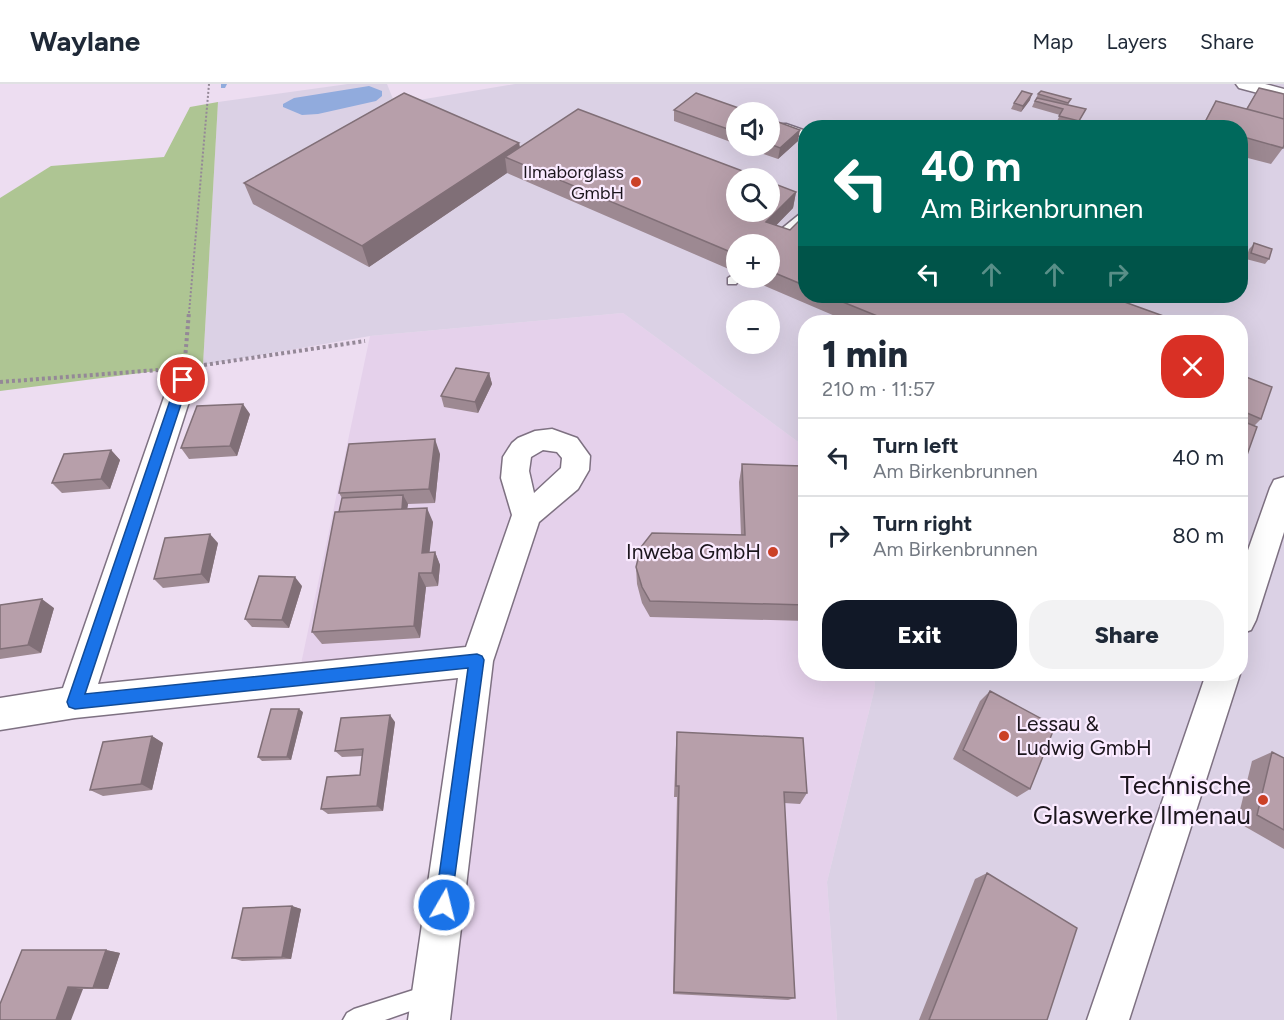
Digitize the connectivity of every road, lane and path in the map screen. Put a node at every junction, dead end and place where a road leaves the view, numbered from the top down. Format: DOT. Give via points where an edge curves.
graph roads {
  1 [pos="209,84"];
  2 [pos="1245,84"];
  3 [pos="1284,95"];
  4 [pos="783,126"];
  5 [pos="798,132"];
  6 [pos="798,219"];
  7 [pos="780,235"];
  8 [pos="365,341"];
  9 [pos="181,371"];
  10 [pos="0,382"];
  11 [pos="1284,488"];
  12 [pos="527,514"];
  13 [pos="1248,596"];
  14 [pos="477,660"];
  15 [pos="1221,681"];
  16 [pos="75,702"];
  17 [pos="0,714"];
  18 [pos="430,1007"];
  19 [pos="354,1020"];
  20 [pos="1108,1020"];
  1 -- 9 [label="path"];
  2 -- 3 [label="street"];
  4 -- 5 [label="lane"];
  6 -- 7 [label="lane"];
  8 -- 9 [label="path"];
  9 -- 10 [label="path"];
  9 -- 16 [label="street"];
  11 -- 13 [label="street"];
  12 -- 14 [label="street"];
  14 -- 16 [label="street"];
  14 -- 18 [label="street"];
  15 -- 20 [label="street"];
  16 -- 17 [label="street"];
  18 -- 19 [label="lane"];
}
